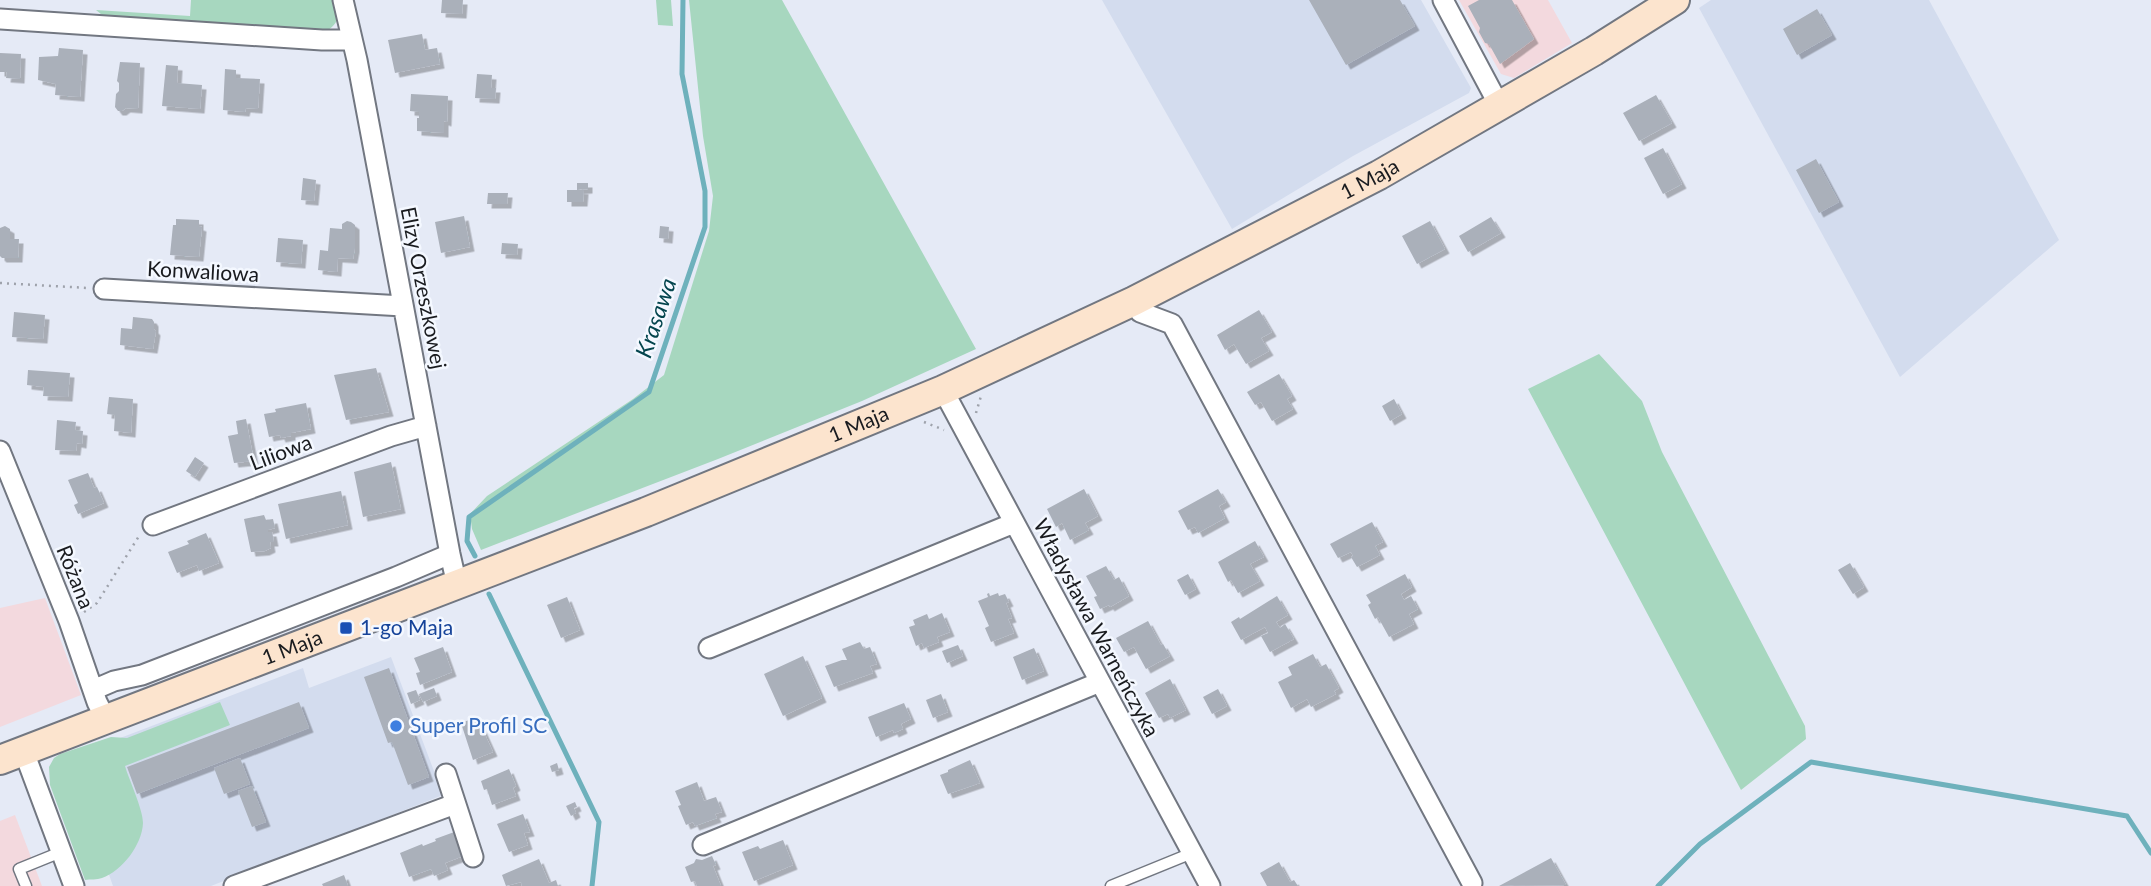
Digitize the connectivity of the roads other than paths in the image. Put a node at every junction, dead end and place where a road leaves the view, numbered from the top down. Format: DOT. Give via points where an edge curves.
graph roads {
  1 [pos="343,0"];
  2 [pos="1443,0"];
  3 [pos="1675,0"];
  4 [pos="0,19"];
  5 [pos="352,40"];
  6 [pos="1500,107"];
  7 [pos="104,289"];
  8 [pos="1134,301"];
  9 [pos="403,306"];
  10 [pos="943,390"];
  11 [pos="426,426"];
  12 [pos="0,451"];
  13 [pos="1014,523"];
  14 [pos="153,526"];
  15 [pos="450,554"];
  16 [pos="457,585"];
  17 [pos="709,648"];
  18 [pos="1100,682"];
  19 [pos="93,690"];
  20 [pos="106,720"];
  21 [pos="12,756"];
  22 [pos="446,774"];
  23 [pos="455,804"];
  24 [pos="702,845"];
  25 [pos="61,852"];
  26 [pos="1192,853"];
  27 [pos="473,857"];
  28 [pos="1472,883"];
  29 [pos="26,886"];
  30 [pos="74,886"];
  31 [pos="234,886"];
  32 [pos="1111,886"];
  33 [pos="1210,886"];
  1 -- 5 [label="street, Elizy Orzeszkowej"];
  2 -- 6 [label="street"];
  3 -- 6 [label="main road, 1 Maja"];
  4 -- 5 [label="street"];
  5 -- 9 [label="street, Elizy Orzeszkowej"];
  6 -- 8 [label="main road, 1 Maja" via="1379,176"];
  7 -- 9 [label="street, Konwaliowa"];
  8 -- 10 [label="main road, 1 Maja"];
  8 -- 28 [label="street" via="1140,312 1172,324"];
  9 -- 11 [label="street, Elizy Orzeszkowej"];
  10 -- 13 [label="street, Władysława Warneńczyka"];
  10 -- 16 [label="main road, 1 Maja"];
  11 -- 14 [label="street, Liliowa"];
  11 -- 15 [label="street, Elizy Orzeszkowej"];
  12 -- 19 [label="street, Różana"];
  13 -- 17 [label="street"];
  13 -- 18 [label="street, Władysława Warneńczyka"];
  15 -- 16 [label="street, Elizy Orzeszkowej"];
  15 -- 19 [label="street"];
  16 -- 20 [label="main road, 1 Maja"];
  18 -- 24 [label="street"];
  18 -- 26 [label="street, Władysława Warneńczyka"];
  19 -- 20 [label="street, Różana"];
  20 -- 21 [label="main road, 1 Maja"];
  21 -- 25 [label="street"];
  22 -- 23 [label="street"];
  23 -- 27 [label="street"];
  23 -- 31 [label="street"];
  25 -- 29 [label="lane" via="19,869"];
  25 -- 30 [label="street"];
  26 -- 32 [label="lane"];
  26 -- 33 [label="street, Władysława Warneńczyka"];
}
